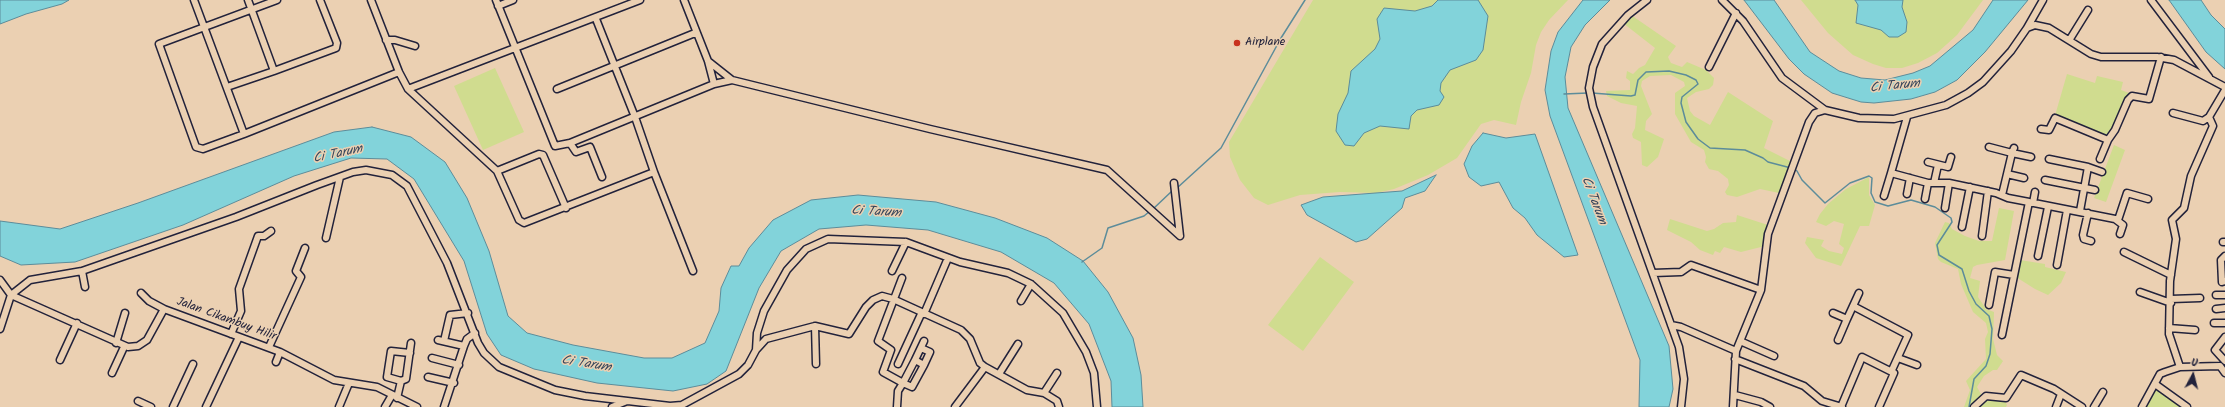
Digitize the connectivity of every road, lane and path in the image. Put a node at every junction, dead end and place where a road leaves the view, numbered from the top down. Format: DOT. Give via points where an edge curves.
graph roads {
  1 [pos="194,0"];
  2 [pos="248,0"];
  3 [pos="277,0"];
  4 [pos="320,0"];
  5 [pos="371,0"];
  6 [pos="513,0"];
  7 [pos="640,0"];
  8 [pos="684,0"];
  9 [pos="1647,0"];
  10 [pos="1722,0"];
  11 [pos="2043,0"];
  12 [pos="2151,0"];
  13 [pos="630,2"];
  14 [pos="497,3"];
  15 [pos="252,10"];
  16 [pos="2088,10"];
  17 [pos="1736,13"];
  18 [pos="596,19"];
  19 [pos="205,26"];
  20 [pos="2027,28"];
  21 [pos="695,33"];
  22 [pos="2070,39"];
  23 [pos="386,40"];
  24 [pos="415,46"];
  25 [pos="516,48"];
  26 [pos="2161,57"];
  27 [pos="708,62"];
  28 [pos="616,66"];
  29 [pos="1709,67"];
  30 [pos="274,71"];
  31 [pos="399,72"];
  32 [pos="732,80"];
  33 [pos="2211,80"];
  34 [pos="714,84"];
  35 [pos="227,87"];
  36 [pos="408,89"];
  37 [pos="557,89"];
  38 [pos="2225,89"];
  39 [pos="1824,110"];
  40 [pos="2173,113"];
  41 [pos="635,116"];
  42 [pos="1907,117"];
  43 [pos="2209,117"];
  44 [pos="2041,129"];
  45 [pos="244,134"];
  46 [pos="2108,140"];
  47 [pos="570,143"];
  48 [pos="1989,147"];
  49 [pos="2013,151"];
  50 [pos="1951,157"];
  51 [pos="2030,157"];
  52 [pos="2050,159"];
  53 [pos="2100,159"];
  54 [pos="1928,162"];
  55 [pos="1938,165"];
  56 [pos="2088,167"];
  57 [pos="497,171"];
  58 [pos="654,172"];
  59 [pos="2102,172"];
  60 [pos="1891,173"];
  61 [pos="2007,174"];
  62 [pos="340,177"];
  63 [pos="602,177"];
  64 [pos="1910,178"];
  65 [pos="2024,178"];
  66 [pos="2046,180"];
  67 [pos="1174,183"];
  68 [pos="1931,183"];
  69 [pos="1950,183"];
  70 [pos="1970,187"];
  71 [pos="2084,187"];
  72 [pos="2095,190"];
  73 [pos="1988,191"];
  74 [pos="2035,192"];
  75 [pos="1907,194"];
  76 [pos="2002,195"];
  77 [pos="1884,196"];
  78 [pos="1925,199"];
  79 [pos="2148,199"];
  80 [pos="2031,203"];
  81 [pos="2048,207"];
  82 [pos="566,208"];
  83 [pos="1945,208"];
  84 [pos="2067,210"];
  85 [pos="2080,211"];
  86 [pos="2088,213"];
  87 [pos="2118,220"];
  88 [pos="1962,227"];
  89 [pos="270,231"];
  90 [pos="2120,234"];
  91 [pos="1982,236"];
  92 [pos="326,238"];
  93 [pos="906,242"];
  94 [pos="2091,242"];
  95 [pos="305,248"];
  96 [pos="2124,252"];
  97 [pos="2038,256"];
  98 [pos="2225,256"];
  99 [pos="948,258"];
  100 [pos="2057,265"];
  101 [pos="2223,268"];
  102 [pos="82,271"];
  103 [pos="693,271"];
  104 [pos="892,271"];
  105 [pos="1653,273"];
  106 [pos="2014,275"];
  107 [pos="2171,275"];
  108 [pos="902,278"];
  109 [pos="0,280"];
  110 [pos="2214,282"];
  111 [pos="2223,282"];
  112 [pos="1031,284"];
  113 [pos="85,286"];
  114 [pos="1761,290"];
  115 [pos="2140,292"];
  116 [pos="141,293"];
  117 [pos="1860,293"];
  118 [pos="11,295"];
  119 [pos="2216,295"];
  120 [pos="2225,295"];
  121 [pos="2200,298"];
  122 [pos="893,299"];
  123 [pos="1021,301"];
  124 [pos="2171,301"];
  125 [pos="1989,305"];
  126 [pos="1853,306"];
  127 [pos="2225,308"];
  128 [pos="164,309"];
  129 [pos="2216,309"];
  130 [pos="125,313"];
  131 [pos="468,313"];
  132 [pos="923,313"];
  133 [pos="1833,314"];
  134 [pos="1847,319"];
  135 [pos="77,323"];
  136 [pos="2214,323"];
  137 [pos="2225,323"];
  138 [pos="1671,325"];
  139 [pos="815,326"];
  140 [pos="2169,328"];
  141 [pos="0,330"];
  142 [pos="2196,330"];
  143 [pos="475,333"];
  144 [pos="231,334"];
  145 [pos="2002,335"];
  146 [pos="239,337"];
  147 [pos="2225,337"];
  148 [pos="1838,340"];
  149 [pos="924,341"];
  150 [pos="1740,341"];
  151 [pos="116,343"];
  152 [pos="411,343"];
  153 [pos="1018,344"];
  154 [pos="464,346"];
  155 [pos="124,347"];
  156 [pos="268,347"];
  157 [pos="921,348"];
  158 [pos="756,350"];
  159 [pos="1736,351"];
  160 [pos="280,352"];
  161 [pos="410,353"];
  162 [pos="1774,356"];
  163 [pos="432,358"];
  164 [pos="1898,358"];
  165 [pos="1735,359"];
  166 [pos="60,360"];
  167 [pos="915,360"];
  168 [pos="276,362"];
  169 [pos="2223,363"];
  170 [pos="193,364"];
  171 [pos="816,364"];
  172 [pos="898,364"];
  173 [pos="459,365"];
  174 [pos="924,365"];
  175 [pos="1917,366"];
  176 [pos="985,367"];
  177 [pos="2180,367"];
  178 [pos="1892,370"];
  179 [pos="112,373"];
  180 [pos="1057,373"];
  181 [pos="2225,373"];
  182 [pos="908,374"];
  183 [pos="999,374"];
  184 [pos="428,377"];
  185 [pos="917,378"];
  186 [pos="401,381"];
  187 [pos="348,383"];
  188 [pos="454,383"];
  189 [pos="903,383"];
  190 [pos="2155,384"];
  191 [pos="2103,392"];
  192 [pos="1044,393"];
  193 [pos="2060,394"];
  194 [pos="1735,395"];
  195 [pos="394,396"];
  196 [pos="1820,400"];
  197 [pos="138,401"];
  198 [pos="629,401"];
  199 [pos="151,407"];
  200 [pos="173,407"];
  201 [pos="208,407"];
  202 [pos="339,407"];
  203 [pos="385,407"];
  204 [pos="417,407"];
  205 [pos="444,407"];
  206 [pos="612,407"];
  207 [pos="897,407"];
  208 [pos="955,407"];
  209 [pos="1058,407"];
  210 [pos="1098,407"];
  211 [pos="1681,407"];
  212 [pos="1733,407"];
  213 [pos="1770,407"];
  214 [pos="1817,407"];
  215 [pos="1841,407"];
  216 [pos="1878,407"];
  217 [pos="1974,407"];
  218 [pos="2056,407"];
  219 [pos="2082,407"];
  220 [pos="2094,407"];
  221 [pos="2142,407"];
  222 [pos="2187,407"];
  1 -- 19 [label="street"];
  2 -- 15 [label="street"];
  3 -- 15 [label="street"];
  4 -- 30 [label="street" via="336,48"];
  5 -- 23 [label="street"];
  6 -- 14 [label="street"];
  7 -- 13 [label="street"];
  8 -- 21 [label="street"];
  9 -- 105 [label="street" via="1628,15 1602,44 1593,67 1589,88"];
  10 -- 17 [label="street"];
  11 -- 20 [label="street"];
  12 -- 33 [label="street"];
  13 -- 18 [label="street"];
  14 -- 25 [label="street"];
  15 -- 19 [label="street"];
  15 -- 30 [label="street"];
  16 -- 22 [label="street"];
  17 -- 29 [label="street"];
  17 -- 39 [label="street" via="1782,78"];
  18 -- 25 [label="street"];
  18 -- 28 [label="street"];
  19 -- 35 [label="street"];
  19 -- 45 [label="street" via="163,41 159,47 196,147 203,149"];
  20 -- 22 [label="street" via="2040,25"];
  20 -- 42 [label="street" via="1992,73 1974,89 1946,105"];
  21 -- 27 [label="street"];
  21 -- 28 [label="street"];
  22 -- 26 [label="street" via="2091,54 2101,57"];
  23 -- 24 [label="street"];
  23 -- 31 [label="street"];
  25 -- 36 [label="street"];
  25 -- 47 [label="street" via="556,146"];
  26 -- 33 [label="street" via="2174,60"];
  26 -- 46 [label="street" via="2148,100 2132,96 2128,100"];
  27 -- 32 [label="street"];
  27 -- 34 [label="street"];
  28 -- 37 [label="street"];
  28 -- 41 [label="street"];
  30 -- 35 [label="street"];
  31 -- 36 [label="street"];
  31 -- 45 [label="street"];
  32 -- 34 [label="street"];
  32 -- 67 [label="street" via="1107,170 1180,236"];
  33 -- 38 [label="street"];
  34 -- 41 [label="street"];
  35 -- 45 [label="street"];
  36 -- 57 [label="street"];
  38 -- 43 [label="street"];
  39 -- 42 [label="street" via="1878,119"];
  39 -- 114 [label="street" via="1812,116 1768,234"];
  40 -- 43 [label="street" via="2200,122"];
  41 -- 47 [label="street"];
  41 -- 58 [label="street"];
  42 -- 60 [label="street"];
  43 -- 107 [label="street" via="2213,126 2191,176 2185,205 2179,214 2173,217 2176,240"];
  44 -- 46 [label="street" via="2050,130 2055,118 2099,134"];
  46 -- 53 [label="street"];
  47 -- 63 [label="street" via="576,152 590,147"];
  48 -- 49 [label="street"];
  49 -- 51 [label="street"];
  49 -- 61 [label="street"];
  50 -- 55 [label="street" via="1948,167"];
  52 -- 56 [label="street"];
  54 -- 55 [label="street"];
  55 -- 68 [label="street"];
  56 -- 59 [label="street"];
  56 -- 71 [label="street"];
  57 -- 82 [label="street" via="522,222"];
  57 -- 82 [label="street" via="539,154 543,155"];
  58 -- 82 [label="street"];
  58 -- 103 [label="street"];
  60 -- 64 [label="street"];
  60 -- 77 [label="street"];
  61 -- 65 [label="street"];
  61 -- 76 [label="street"];
  62 -- 92 [label="street"];
  62 -- 102 [label="street"];
  62 -- 131 [label="street" via="366,170 392,174 405,182 447,263"];
  64 -- 68 [label="street"];
  64 -- 75 [label="street"];
  66 -- 71 [label="street"];
  68 -- 69 [label="street"];
  68 -- 78 [label="street"];
  69 -- 70 [label="street"];
  69 -- 83 [label="street"];
  70 -- 73 [label="street"];
  70 -- 88 [label="street"];
  71 -- 72 [label="street"];
  71 -- 85 [label="street"];
  73 -- 76 [label="street"];
  73 -- 91 [label="street"];
  74 -- 80 [label="street"];
  76 -- 80 [label="street"];
  79 -- 87 [label="street" via="2127,193"];
  80 -- 81 [label="street"];
  80 -- 106 [label="street"];
  81 -- 84 [label="street"];
  81 -- 97 [label="street"];
  84 -- 85 [label="street"];
  84 -- 100 [label="street"];
  85 -- 86 [label="street"];
  86 -- 87 [label="street"];
  86 -- 94 [label="street" via="2083,235 2084,239"];
  87 -- 90 [label="street" via="2123,225"];
  89 -- 144 [label="street" via="264,236 258,236 239,289 241,311"];
  93 -- 99 [label="street"];
  93 -- 104 [label="street"];
  93 -- 158 [label="street" via="828,238 806,249 787,270 764,311 756,333"];
  95 -- 156 [label="street" via="296,271 301,277"];
  96 -- 107 [label="street"];
  98 -- 101 [label="street" via="2221,257"];
  99 -- 112 [label="street" via="1008,273"];
  99 -- 132 [label="street"];
  101 -- 111 [label="street"];
  102 -- 113 [label="street"];
  102 -- 118 [label="street" via="30,280"];
  105 -- 114 [label="street" via="1681,272 1691,265"];
  105 -- 138 [label="street"];
  106 -- 125 [label="street" via="1995,272"];
  106 -- 145 [label="street"];
  107 -- 124 [label="street"];
  108 -- 122 [label="street"];
  109 -- 118 [label="street"];
  110 -- 111 [label="street"];
  112 -- 123 [label="street"];
  112 -- 210 [label="street" via="1063,313 1086,352 1094,373"];
  114 -- 150 [label="street"];
  115 -- 124 [label="street"];
  116 -- 128 [label="street"];
  117 -- 126 [label="street"];
  118 -- 135 [label="street"];
  118 -- 141 [label="street"];
  119 -- 120 [label="street"];
  121 -- 124 [label="street"];
  122 -- 132 [label="street"];
  122 -- 139 [label="street" via="879,296 873,300 849,334"];
  122 -- 189 [label="street" via="878,341 891,350 883,372"];
  124 -- 140 [label="street"];
  126 -- 134 [label="street"];
  126 -- 164 [label="street" via="1908,334"];
  127 -- 129 [label="street"];
  128 -- 144 [label="street, Jalan Cikambuy Hilir"];
  128 -- 155 [label="street, Jalan Cikambuy Hilir" via="145,342 132,348"];
  130 -- 151 [label="street"];
  131 -- 143 [label="street"];
  131 -- 154 [label="street" via="450,315 441,340"];
  132 -- 172 [label="street"];
  132 -- 176 [label="street" via="965,333 980,363"];
  133 -- 134 [label="street"];
  134 -- 148 [label="street"];
  135 -- 151 [label="street"];
  135 -- 166 [label="street"];
  136 -- 137 [label="street"];
  138 -- 159 [label="street"];
  138 -- 211 [label="street" via="1683,366 1684,388"];
  139 -- 158 [label="street" via="771,337 761,343"];
  139 -- 171 [label="street"];
  140 -- 142 [label="street"];
  140 -- 177 [label="street"];
  143 -- 154 [label="street" via="467,339"];
  143 -- 198 [label="street" via="481,349 494,364 519,376 555,390"];
  144 -- 146 [label="street, Jalan Cikambuy Hilir"];
  146 -- 156 [label="street, Jalan Cikambuy Hilir"];
  146 -- 201 [label="street"];
  147 -- 169 [label="street" via="2214,350"];
  149 -- 157 [label="street"];
  150 -- 159 [label="street"];
  150 -- 162 [label="street"];
  151 -- 155 [label="street"];
  152 -- 161 [label="street"];
  153 -- 183 [label="street"];
  154 -- 173 [label="street"];
  155 -- 179 [label="street"];
  156 -- 160 [label="street, Jalan Cikambuy Hilir"];
  157 -- 167 [label="street"];
  157 -- 174 [label="street" via="930,352"];
  158 -- 198 [label="street" via="748,365 739,374 682,405"];
  159 -- 165 [label="street"];
  160 -- 168 [label="street"];
  160 -- 187 [label="street, Jalan Cikambuy Hilir" via="334,380"];
  161 -- 186 [label="street" via="406,379"];
  161 -- 186 [label="street" via="392,350 385,376"];
  163 -- 173 [label="street"];
  164 -- 175 [label="street"];
  164 -- 178 [label="street"];
  165 -- 194 [label="street"];
  165 -- 196 [label="street" via="1804,386"];
  167 -- 174 [label="street"];
  167 -- 182 [label="street"];
  169 -- 177 [label="street"];
  169 -- 181 [label="street"];
  170 -- 200 [label="street"];
  173 -- 188 [label="street"];
  174 -- 185 [label="street"];
  176 -- 183 [label="street"];
  176 -- 208 [label="street"];
  177 -- 190 [label="street" via="2160,374"];
  178 -- 215 [label="street" via="1861,358"];
  178 -- 216 [label="street" via="1893,378"];
  180 -- 192 [label="street"];
  182 -- 185 [label="street"];
  182 -- 189 [label="street"];
  183 -- 192 [label="street" via="1027,390"];
  184 -- 188 [label="street"];
  185 -- 189 [label="street" via="912,387"];
  186 -- 195 [label="street"];
  187 -- 195 [label="street, Jalan Cikambuy Hilir" via="377,387"];
  187 -- 202 [label="street"];
  188 -- 205 [label="street"];
  189 -- 207 [label="street" via="898,391"];
  190 -- 221 [label="street"];
  190 -- 222 [label="street"];
  191 -- 220 [label="street"];
  192 -- 209 [label="street" via="1057,401"];
  193 -- 217 [label="street" via="2021,375 2006,398 1986,396"];
  193 -- 218 [label="street"];
  193 -- 219 [label="street"];
  194 -- 212 [label="street"];
  194 -- 213 [label="street"];
  195 -- 203 [label="street"];
  195 -- 204 [label="street, Jalan Cikambuy Hilir"];
  196 -- 214 [label="street"];
  196 -- 215 [label="street"];
  197 -- 199 [label="street"];
  198 -- 206 [label="street"];
}
